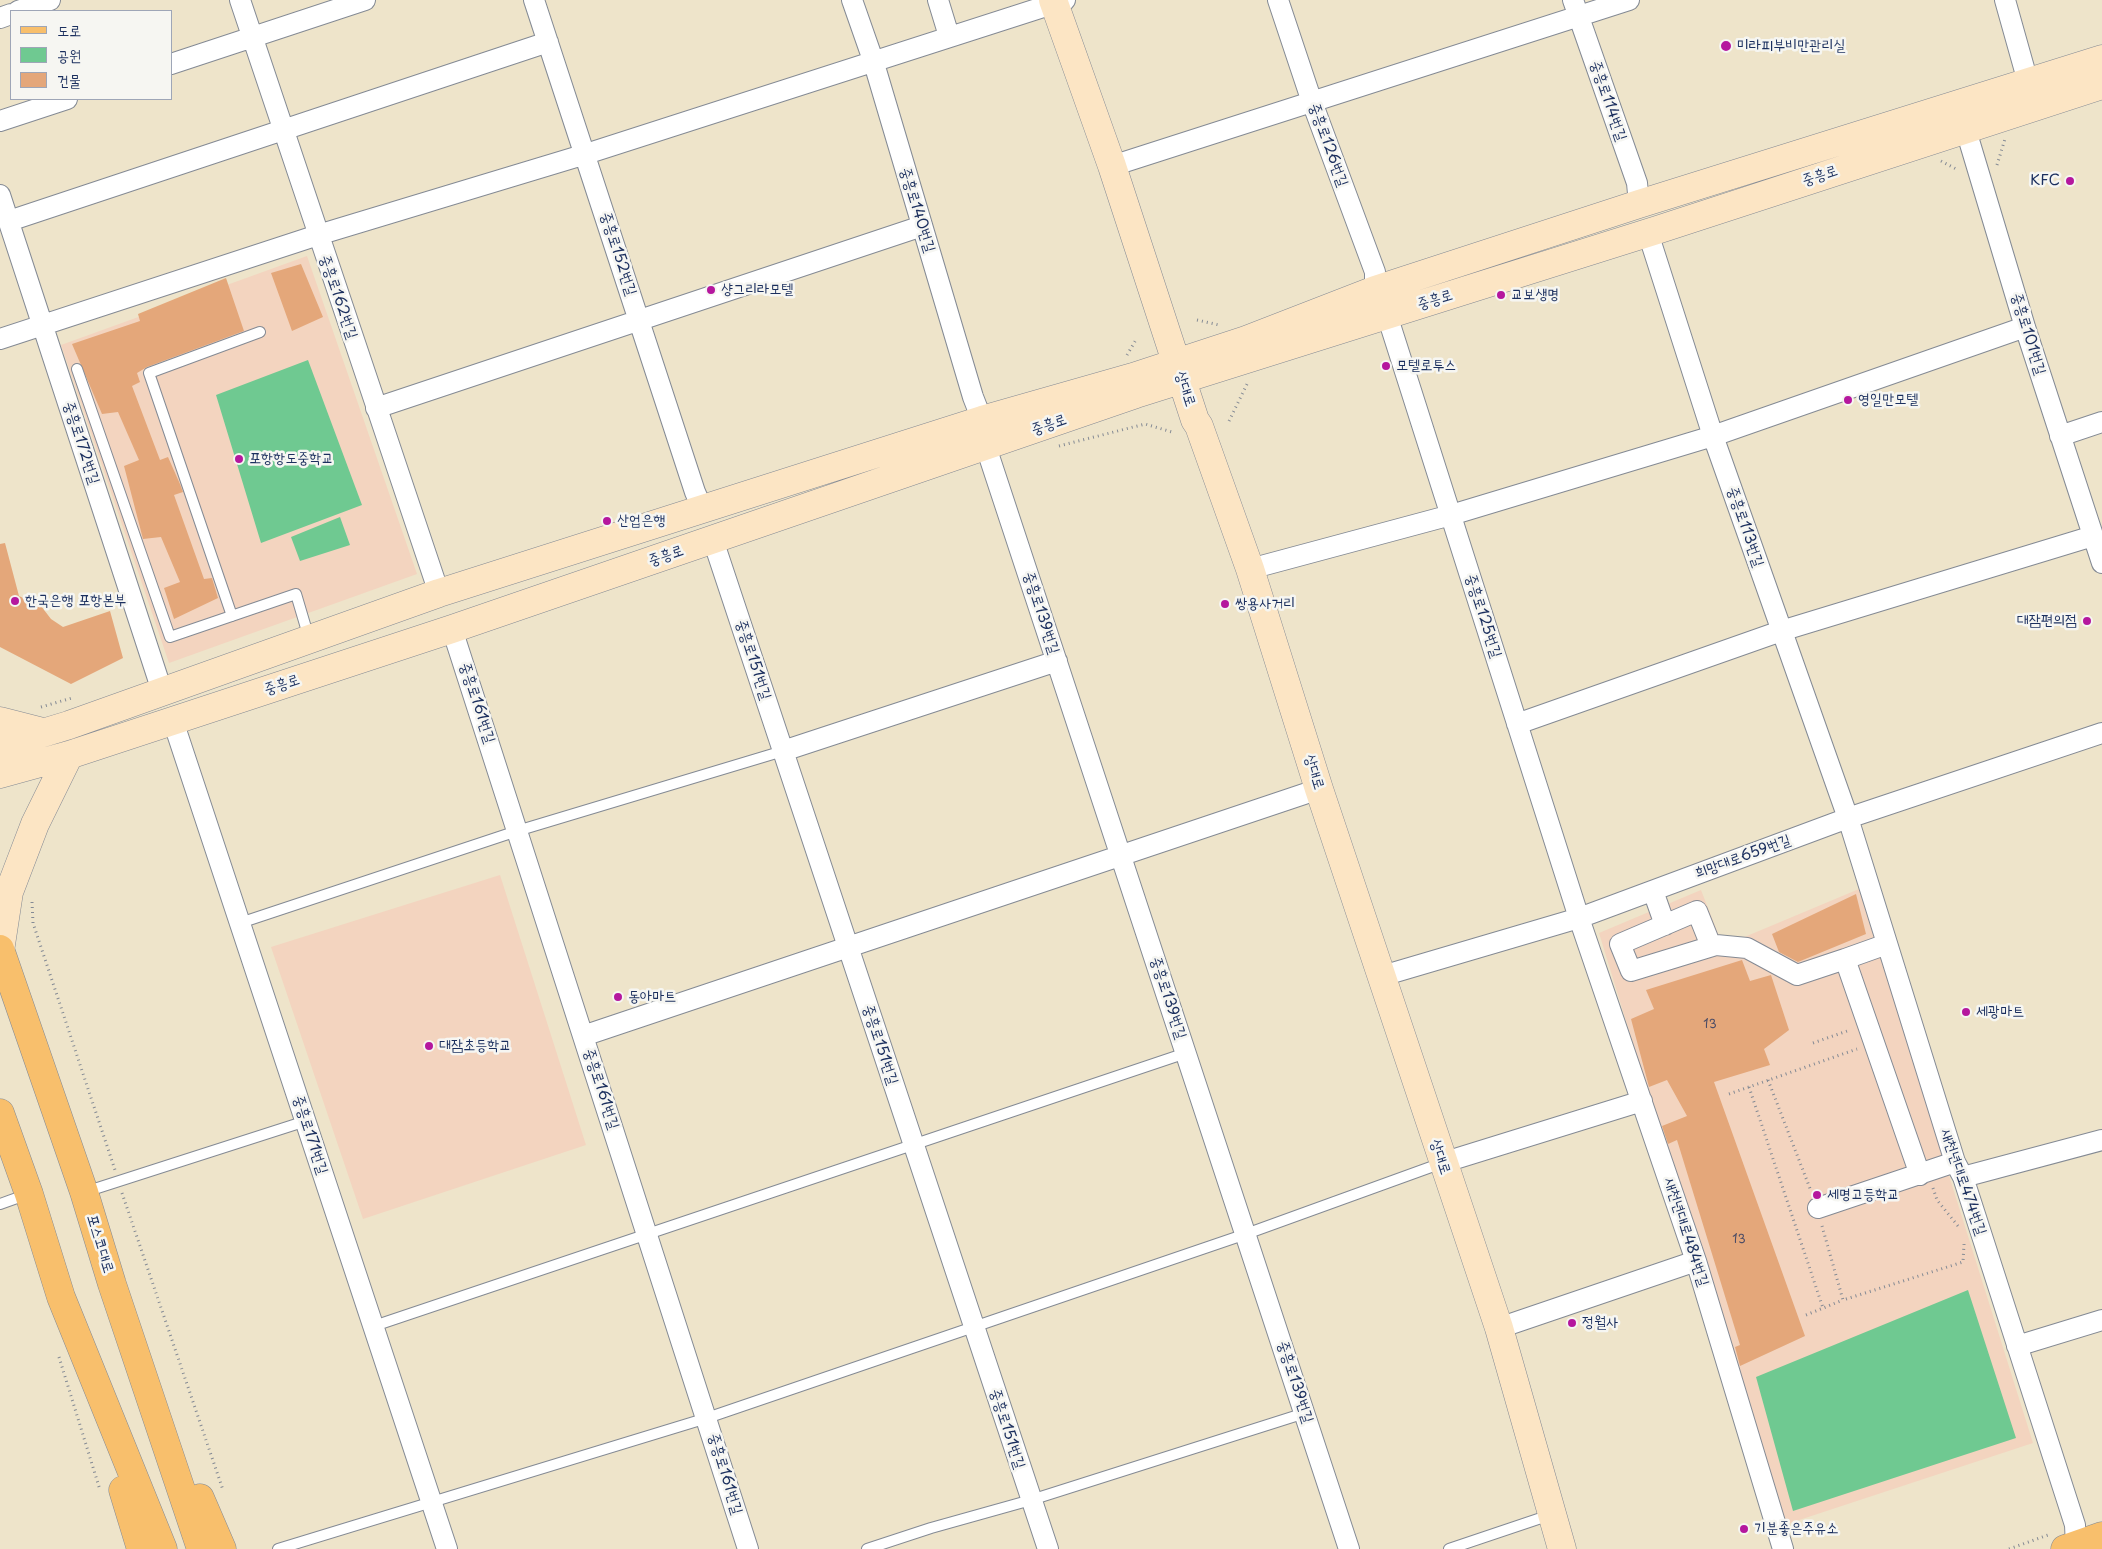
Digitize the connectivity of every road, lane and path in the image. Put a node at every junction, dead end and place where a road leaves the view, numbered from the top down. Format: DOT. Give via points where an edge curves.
graph roads {
  1 [pos="50,0"];
  2 [pos="240,0"];
  3 [pos="365,0"];
  4 [pos="534,0"];
  5 [pos="852,0"];
  6 [pos="938,0"];
  7 [pos="1278,0"];
  8 [pos="1629,0"];
  9 [pos="2005,0"];
  10 [pos="1058,1"];
  11 [pos="1576,9"];
  12 [pos="21,10"];
  13 [pos="949,36"];
  14 [pos="252,37"];
  15 [pos="548,42"];
  16 [pos="2102,59"];
  17 [pos="873,60"];
  18 [pos="172,64"];
  19 [pos="2028,82"];
  20 [pos="2102,85"];
  21 [pos="64,100"];
  22 [pos="1312,102"];
  23 [pos="1962,116"];
  24 [pos="0,121"];
  25 [pos="283,130"];
  26 [pos="586,154"];
  27 [pos="1112,166"];
  28 [pos="0,194"];
  29 [pos="1639,204"];
  30 [pos="9,221"];
  31 [pos="922,226"];
  32 [pos="1648,233"];
  33 [pos="318,235"];
  34 [pos="1375,290"];
  35 [pos="1387,315"];
  36 [pos="640,320"];
  37 [pos="44,324"];
  38 [pos="2025,327"];
  39 [pos="260,332"];
  40 [pos="0,339"];
  41 [pos="77,369"];
  42 [pos="1179,371"];
  43 [pos="376,408"];
  44 [pos="982,420"];
  45 [pos="2102,422"];
  46 [pos="1714,436"];
  47 [pos="2060,436"];
  48 [pos="986,447"];
  49 [pos="702,508"];
  50 [pos="1451,515"];
  51 [pos="2093,536"];
  52 [pos="713,540"];
  53 [pos="2102,563"];
  54 [pos="1250,569"];
  55 [pos="439,593"];
  56 [pos="232,616"];
  57 [pos="452,629"];
  58 [pos="1782,631"];
  59 [pos="309,639"];
  60 [pos="1057,661"];
  61 [pos="162,691"];
  62 [pos="0,720"];
  63 [pos="173,721"];
  64 [pos="1517,724"];
  65 [pos="42,732"];
  66 [pos="2102,733"];
  67 [pos="0,746"];
  68 [pos="783,751"];
  69 [pos="69,755"];
  70 [pos="0,774"];
  71 [pos="1319,789"];
  72 [pos="1848,818"];
  73 [pos="517,831"];
  74 [pos="1120,854"];
  75 [pos="1653,890"];
  76 [pos="31,896"];
  77 [pos="1579,918"];
  78 [pos="240,923"];
  79 [pos="1665,925"];
  80 [pos="1887,944"];
  81 [pos="847,946"];
  82 [pos="1711,946"];
  83 [pos="0,950"];
  84 [pos="1844,960"];
  85 [pos="1382,976"];
  86 [pos="1867,1024"];
  87 [pos="583,1036"];
  88 [pos="1813,1043"];
  89 [pos="1874,1043"];
  90 [pos="1186,1053"];
  91 [pos="1768,1080"];
  92 [pos="1749,1086"];
  93 [pos="1729,1094"];
  94 [pos="1642,1101"];
  95 [pos="0,1113"];
  96 [pos="306,1121"];
  97 [pos="2102,1140"];
  98 [pos="913,1144"];
  99 [pos="1442,1163"];
  100 [pos="1959,1169"];
  101 [pos="1924,1173"];
  102 [pos="118,1182"];
  103 [pos="84,1192"];
  104 [pos="29,1194"];
  105 [pos="0,1204"];
  106 [pos="1818,1208"];
  107 [pos="1246,1234"];
  108 [pos="1962,1234"];
  109 [pos="648,1235"];
  110 [pos="1964,1240"];
  111 [pos="1696,1261"];
  112 [pos="1843,1300"];
  113 [pos="1823,1308"];
  114 [pos="1806,1315"];
  115 [pos="2102,1320"];
  116 [pos="374,1326"];
  117 [pos="974,1326"];
  118 [pos="1499,1328"];
  119 [pos="132,1342"];
  120 [pos="68,1345"];
  121 [pos="2017,1346"];
  122 [pos="1305,1413"];
  123 [pos="707,1418"];
  124 [pos="100,1492"];
  125 [pos="224,1493"];
  126 [pos="431,1500"];
  127 [pos="1031,1500"];
  128 [pos="1551,1515"];
  129 [pos="2102,1536"];
  130 [pos="199,1544"];
  131 [pos="155,1546"];
  132 [pos="2070,1547"];
  133 [pos="222,1549"];
  134 [pos="278,1549"];
  135 [pos="447,1549"];
  136 [pos="748,1549"];
  137 [pos="867,1549"];
  138 [pos="1048,1549"];
  139 [pos="1349,1549"];
  140 [pos="1449,1549"];
  141 [pos="1562,1549"];
  142 [pos="1783,1549"];
  1 -- 12 [label="street"];
  2 -- 14 [label="street, 중흥로162번길"];
  3 -- 14 [label="street"];
  4 -- 15 [label="street, 중흥로152번길"];
  5 -- 17 [label="street, 중흥로140번길"];
  6 -- 13 [label="street"];
  7 -- 22 [label="street, 중흥로126번길"];
  8 -- 11 [label="street"];
  9 -- 19 [label="street"];
  10 -- 13 [label="street"];
  10 -- 27 [label="main road, 상대로"];
  11 -- 22 [label="street"];
  11 -- 29 [label="street, 중흥로114번길" via="1637,184"];
  13 -- 17 [label="street"];
  14 -- 18 [label="street"];
  14 -- 25 [label="street, 중흥로162번길"];
  15 -- 25 [label="street"];
  15 -- 26 [label="street, 중흥로152번길"];
  16 -- 19 [label="main road, 중흥로"];
  17 -- 26 [label="street"];
  17 -- 31 [label="street, 중흥로140번길"];
  19 -- 23 [label="main road, 중흥로"];
  20 -- 23 [label="main road, 중흥로"];
  21 -- 24 [label="street"];
  22 -- 27 [label="street"];
  22 -- 34 [label="street, 중흥로126번길" via="1375,272"];
  23 -- 29 [label="main road, 중흥로"];
  23 -- 32 [label="main road, 중흥로"];
  23 -- 38 [label="street, 중흥로101번길"];
  25 -- 30 [label="street"];
  25 -- 33 [label="street, 중흥로162번길"];
  26 -- 33 [label="street"];
  26 -- 36 [label="street, 중흥로152번길"];
  27 -- 42 [label="main road, 상대로"];
  28 -- 30 [label="street, 중흥로172번길"];
  29 -- 34 [label="main road, 중흥로"];
  30 -- 37 [label="street, 중흥로172번길"];
  31 -- 36 [label="street"];
  31 -- 44 [label="street, 중흥로140번길"];
  32 -- 35 [label="main road, 중흥로"];
  32 -- 46 [label="street, 중흥로113번길"];
  33 -- 37 [label="street"];
  33 -- 43 [label="street, 중흥로162번길"];
  34 -- 42 [label="main road, 중흥로" via="1246,340"];
  35 -- 42 [label="main road, 중흥로"];
  35 -- 50 [label="street, 중흥로125번길"];
  36 -- 43 [label="street"];
  36 -- 49 [label="street, 중흥로152번길"];
  37 -- 40 [label="street"];
  37 -- 61 [label="street, 중흥로172번길"];
  38 -- 46 [label="street"];
  38 -- 47 [label="street, 중흥로101번길"];
  39 -- 56 [label="lane" via="149,373"];
  41 -- 56 [label="lane" via="170,637"];
  42 -- 44 [label="main road, 중흥로"];
  42 -- 48 [label="main road, 중흥로"];
  42 -- 54 [label="main road, 상대로"];
  43 -- 55 [label="street, 중흥로162번길"];
  44 -- 49 [label="main road, 중흥로"];
  45 -- 47 [label="street"];
  46 -- 50 [label="street"];
  46 -- 58 [label="street, 중흥로113번길"];
  47 -- 51 [label="street, 중흥로101번길"];
  48 -- 52 [label="main road, 중흥로"];
  48 -- 60 [label="street, 중흥로139번길"];
  49 -- 55 [label="main road, 중흥로"];
  50 -- 54 [label="street"];
  50 -- 64 [label="street, 중흥로125번길"];
  51 -- 53 [label="street, 중흥로101번길"];
  51 -- 58 [label="street"];
  52 -- 57 [label="main road, 중흥로"];
  52 -- 68 [label="street, 중흥로151번길"];
  54 -- 71 [label="main road, 상대로"];
  55 -- 59 [label="main road, 중흥로"];
  56 -- 59 [label="lane" via="296,594"];
  57 -- 63 [label="main road, 중흥로"];
  57 -- 73 [label="street, 중흥로161번길"];
  58 -- 64 [label="street"];
  58 -- 72 [label="street, 중흥로113번길"];
  59 -- 61 [label="main road, 중흥로"];
  60 -- 68 [label="street"];
  60 -- 74 [label="street, 중흥로139번길"];
  61 -- 65 [label="main road, 중흥로"];
  62 -- 65 [label="main road"];
  63 -- 69 [label="main road, 중흥로"];
  63 -- 78 [label="street, 중흥로171번길"];
  64 -- 77 [label="street, 중흥로125번길"];
  65 -- 67 [label="main road, 중흥로"];
  66 -- 72 [label="street, 희망대로659번길"];
  68 -- 73 [label="lane"];
  68 -- 81 [label="street, 중흥로151번길"];
  69 -- 70 [label="main road, 중흥로"];
  69 -- 83 [label="main road" via="35,824 9,892"];
  71 -- 74 [label="street"];
  71 -- 85 [label="main road, 상대로"];
  72 -- 75 [label="street, 희망대로659번길"];
  72 -- 80 [label="street, 새천년대로474번길"];
  73 -- 78 [label="lane"];
  73 -- 87 [label="street, 중흥로161번길"];
  74 -- 81 [label="street"];
  74 -- 90 [label="street, 중흥로139번길"];
  75 -- 77 [label="street, 희망대로659번길"];
  75 -- 79 [label="street"];
  76 -- 102 [label="path" via="32,923"];
  77 -- 85 [label="street, 희망대로659번길"];
  77 -- 94 [label="street, 새천년대로484번길"];
  78 -- 96 [label="street, 중흥로171번길"];
  79 -- 82 [label="street" via="1697,911"];
  79 -- 82 [label="street" via="1620,944 1631,971"];
  80 -- 84 [label="street"];
  80 -- 100 [label="street, 새천년대로474번길"];
  81 -- 87 [label="street"];
  81 -- 98 [label="street, 중흥로151번길"];
  82 -- 84 [label="street" via="1748,948 1797,975"];
  83 -- 103 [label="main road, 포스코대로"];
  84 -- 86 [label="street"];
  85 -- 99 [label="main road, 상대로"];
  86 -- 88 [label="path"];
  86 -- 89 [label="street"];
  87 -- 109 [label="street, 중흥로161번길"];
  89 -- 91 [label="path"];
  89 -- 101 [label="street"];
  90 -- 98 [label="lane"];
  90 -- 107 [label="street, 중흥로139번길"];
  91 -- 92 [label="path"];
  91 -- 106 [label="path"];
  92 -- 93 [label="path"];
  92 -- 113 [label="path"];
  94 -- 99 [label="street"];
  94 -- 111 [label="street, 새천년대로484번길"];
  95 -- 104 [label="main road"];
  96 -- 102 [label="lane"];
  96 -- 116 [label="street, 중흥로171번길"];
  97 -- 100 [label="street"];
  98 -- 109 [label="lane"];
  98 -- 117 [label="street, 중흥로151번길"];
  99 -- 107 [label="lane"];
  99 -- 118 [label="main road, 상대로"];
  100 -- 101 [label="street"];
  100 -- 121 [label="street, 새천년대로474번길"];
  101 -- 106 [label="street"];
  101 -- 108 [label="path" via="1937,1200"];
  102 -- 103 [label="lane"];
  102 -- 125 [label="path"];
  103 -- 119 [label="main road, 포스코대로"];
  104 -- 105 [label="lane"];
  104 -- 120 [label="main road" via="61,1297"];
  106 -- 112 [label="path"];
  107 -- 117 [label="lane"];
  107 -- 122 [label="street, 중흥로139번길"];
  109 -- 116 [label="lane"];
  109 -- 123 [label="street, 중흥로161번길"];
  110 -- 112 [label="path" via="1963,1262"];
  111 -- 118 [label="street"];
  111 -- 142 [label="street, 새천년대로484번길"];
  112 -- 113 [label="path"];
  113 -- 114 [label="path"];
  115 -- 121 [label="street"];
  116 -- 126 [label="street, 중흥로171번길"];
  117 -- 123 [label="lane"];
  117 -- 127 [label="street, 중흥로151번길"];
  118 -- 128 [label="main road, 상대로"];
  119 -- 130 [label="main road, 포스코대로"];
  119 -- 133 [label="main road"];
  120 -- 124 [label="path"];
  120 -- 131 [label="main road"];
  121 -- 132 [label="street, 새천년대로474번길" via="2075,1525"];
  122 -- 127 [label="lane"];
  122 -- 139 [label="street, 중흥로139번길"];
  123 -- 126 [label="lane"];
  123 -- 136 [label="street, 중흥로161번길"];
  126 -- 134 [label="lane"];
  126 -- 135 [label="street, 중흥로171번길"];
  127 -- 137 [label="lane"];
  127 -- 138 [label="street, 중흥로151번길"];
  128 -- 140 [label="lane"];
  128 -- 141 [label="main road, 상대로"];
  129 -- 132 [label="main road"];
}
